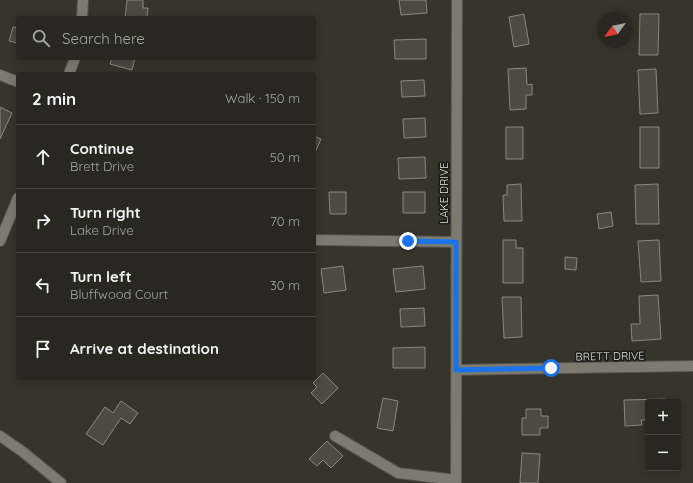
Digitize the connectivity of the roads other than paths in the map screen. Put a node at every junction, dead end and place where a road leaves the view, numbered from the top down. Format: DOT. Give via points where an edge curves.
graph roads {
  1 [pos="83,0"];
  2 [pos="457,0"];
  3 [pos="82,16"];
  4 [pos="74,60"];
  5 [pos="70,72"];
  6 [pos="0,75"];
  7 [pos="16,81"];
  8 [pos="16,203"];
  9 [pos="316,240"];
  10 [pos="0,241"];
  11 [pos="456,242"];
  12 [pos="693,366"];
  13 [pos="456,370"];
  14 [pos="0,436"];
  15 [pos="335,436"];
  16 [pos="456,482"];
  17 [pos="61,483"];
  1 -- 3 [label="street"];
  2 -- 11 [label="street, LAKE DRIVE"];
  4 -- 5 [label="street"];
  6 -- 7 [label="street"];
  8 -- 10 [label="street"];
  9 -- 11 [label="street"];
  11 -- 13 [label="street, LAKE DRIVE"];
  12 -- 13 [label="street, BRETT DRIVE"];
  13 -- 16 [label="street, LAKE DRIVE"];
  14 -- 17 [label="street"];
  15 -- 16 [label="street" via="398,473"];
}
